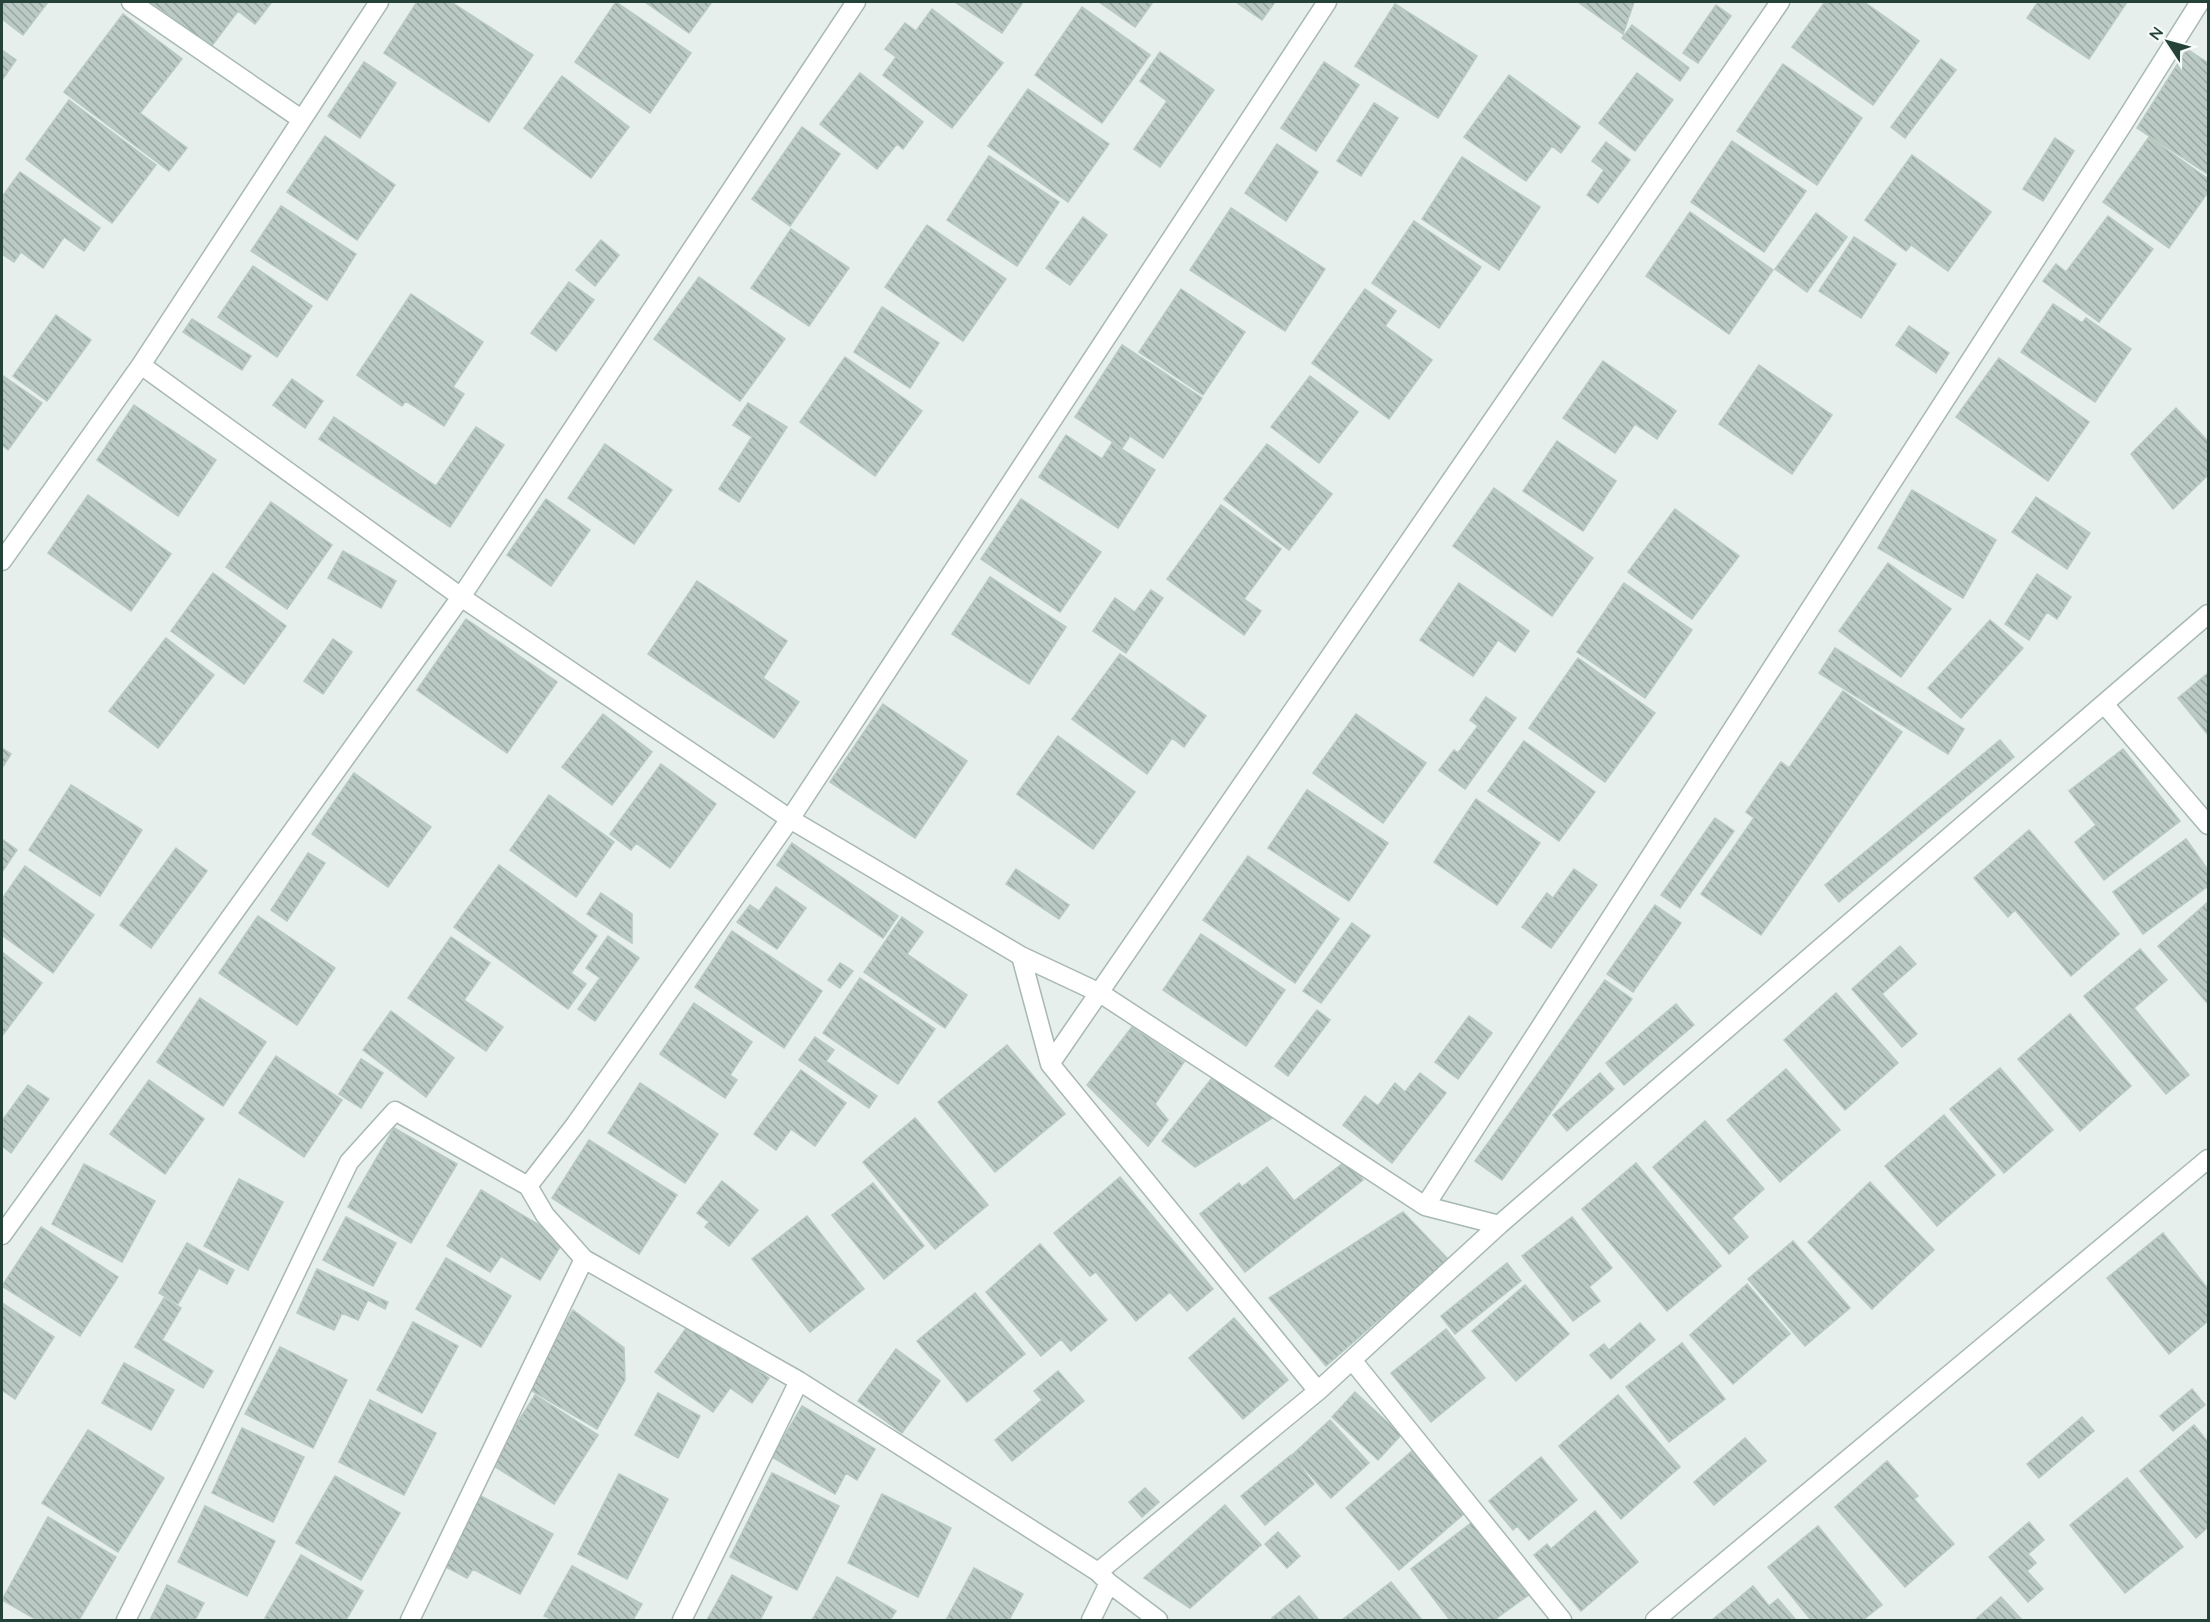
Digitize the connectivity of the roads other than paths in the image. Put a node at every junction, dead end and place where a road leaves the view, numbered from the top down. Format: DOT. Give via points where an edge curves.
graph roads {
  1 [pos="131,2"];
  2 [pos="379,2"];
  3 [pos="856,2"];
  4 [pos="1327,2"];
  5 [pos="1780,2"];
  6 [pos="2200,2"];
  7 [pos="301,119"];
  8 [pos="141,365"];
  9 [pos="2,561"];
  10 [pos="461,597"];
  11 [pos="2208,614"];
  12 [pos="2104,704"];
  13 [pos="790,819"];
  14 [pos="2208,825"];
  15 [pos="1021,956"];
  16 [pos="1100,993"];
  17 [pos="1050,1064"];
  18 [pos="2208,1159"];
  19 [pos="528,1186"];
  20 [pos="1425,1206"];
  21 [pos="1499,1225"];
  22 [pos="2,1235"];
  23 [pos="584,1259"];
  24 [pos="1352,1360"];
  25 [pos="799,1382"];
  26 [pos="1318,1391"];
  27 [pos="1104,1578"];
  28 [pos="126,1620"];
  29 [pos="410,1620"];
  30 [pos="682,1620"];
  31 [pos="1091,1620"];
  32 [pos="1158,1620"];
  33 [pos="1562,1620"];
  34 [pos="1655,1620"];
  1 -- 7 [label="street"];
  2 -- 7 [label="street"];
  3 -- 10 [label="street"];
  4 -- 13 [label="street"];
  5 -- 16 [label="street"];
  6 -- 20 [label="street"];
  7 -- 8 [label="street"];
  8 -- 9 [label="street"];
  8 -- 10 [label="street"];
  10 -- 13 [label="street"];
  10 -- 22 [label="street"];
  11 -- 12 [label="street"];
  12 -- 14 [label="street"];
  12 -- 21 [label="street"];
  13 -- 15 [label="street"];
  13 -- 19 [label="street"];
  15 -- 16 [label="street"];
  15 -- 17 [label="street"];
  16 -- 17 [label="street"];
  16 -- 20 [label="street"];
  17 -- 26 [label="street"];
  18 -- 34 [label="street"];
  19 -- 23 [label="street" via="545,1215"];
  19 -- 28 [label="street" via="395,1111 349,1162"];
  20 -- 21 [label="street"];
  21 -- 24 [label="street"];
  23 -- 25 [label="street"];
  23 -- 29 [label="street"];
  24 -- 26 [label="street"];
  24 -- 33 [label="street"];
  25 -- 27 [label="street"];
  25 -- 30 [label="street"];
  26 -- 27 [label="street"];
  27 -- 31 [label="street"];
  27 -- 32 [label="street"];
}
